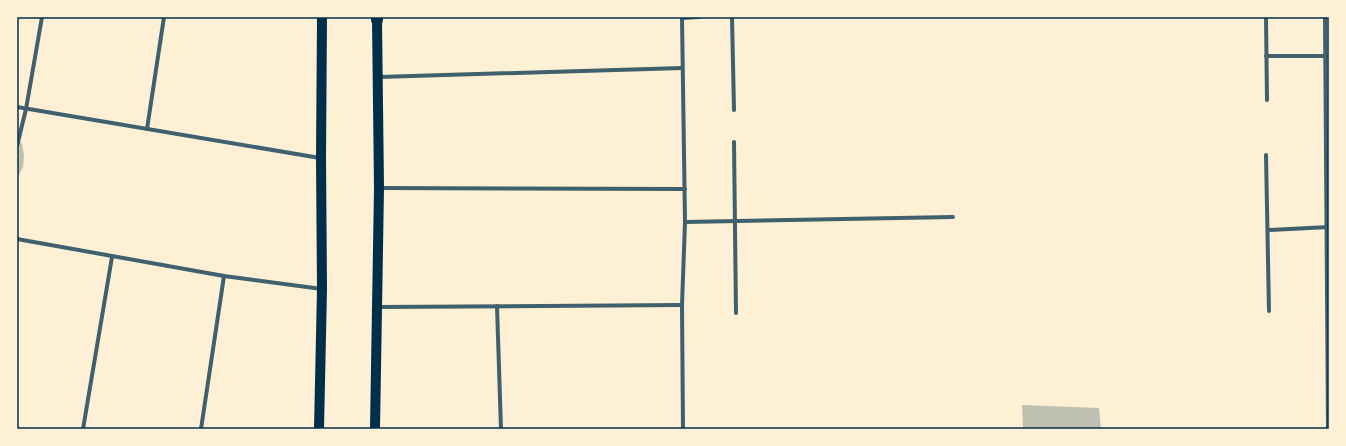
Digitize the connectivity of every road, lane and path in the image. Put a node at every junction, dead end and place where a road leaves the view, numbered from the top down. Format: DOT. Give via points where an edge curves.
graph roads {
  1 [pos="42,17"];
  2 [pos="164,17"];
  3 [pos="322,17"];
  4 [pos="682,17"];
  5 [pos="699,17"];
  6 [pos="732,17"];
  7 [pos="1266,17"];
  8 [pos="1326,17"];
  9 [pos="377,18"];
  10 [pos="1266,56"];
  11 [pos="1326,56"];
  12 [pos="682,68"];
  13 [pos="379,77"];
  14 [pos="1267,100"];
  15 [pos="17,107"];
  16 [pos="26,109"];
  17 [pos="734,110"];
  18 [pos="147,129"];
  19 [pos="734,142"];
  20 [pos="17,146"];
  21 [pos="1266,155"];
  22 [pos="320,158"];
  23 [pos="379,188"];
  24 [pos="685,189"];
  25 [pos="953,217"];
  26 [pos="685,222"];
  27 [pos="734,222"];
  28 [pos="1328,227"];
  29 [pos="1268,230"];
  30 [pos="17,239"];
  31 [pos="112,257"];
  32 [pos="224,276"];
  33 [pos="322,289"];
  34 [pos="682,305"];
  35 [pos="377,306"];
  36 [pos="497,306"];
  37 [pos="1269,311"];
  38 [pos="736,313"];
  39 [pos="83,429"];
  40 [pos="201,429"];
  41 [pos="318,429"];
  42 [pos="375,429"];
  43 [pos="501,429"];
  44 [pos="683,429"];
  45 [pos="1328,429"];
  1 -- 16 [label="street"];
  2 -- 18 [label="street"];
  3 -- 22 [label="main road"];
  4 -- 5 [label="street"];
  4 -- 12 [label="street"];
  6 -- 17 [label="street"];
  7 -- 10 [label="street"];
  8 -- 11 [label="street"];
  9 -- 13 [label="main road"];
  10 -- 11 [label="street"];
  10 -- 14 [label="street"];
  11 -- 28 [label="street"];
  12 -- 13 [label="street"];
  12 -- 24 [label="street"];
  13 -- 23 [label="main road"];
  15 -- 16 [label="street"];
  16 -- 18 [label="street"];
  16 -- 20 [label="street"];
  18 -- 22 [label="street"];
  19 -- 27 [label="street"];
  21 -- 29 [label="street"];
  22 -- 33 [label="main road"];
  23 -- 24 [label="street"];
  23 -- 35 [label="main road"];
  24 -- 26 [label="street"];
  25 -- 27 [label="street"];
  26 -- 27 [label="street"];
  26 -- 34 [label="street"];
  27 -- 38 [label="street"];
  28 -- 29 [label="street"];
  28 -- 45 [label="street"];
  29 -- 37 [label="street"];
  30 -- 31 [label="street"];
  31 -- 32 [label="street"];
  31 -- 39 [label="street"];
  32 -- 33 [label="street"];
  32 -- 40 [label="street"];
  33 -- 41 [label="main road"];
  34 -- 36 [label="street"];
  34 -- 44 [label="street"];
  35 -- 36 [label="street"];
  35 -- 42 [label="main road"];
  36 -- 43 [label="street"];
}
